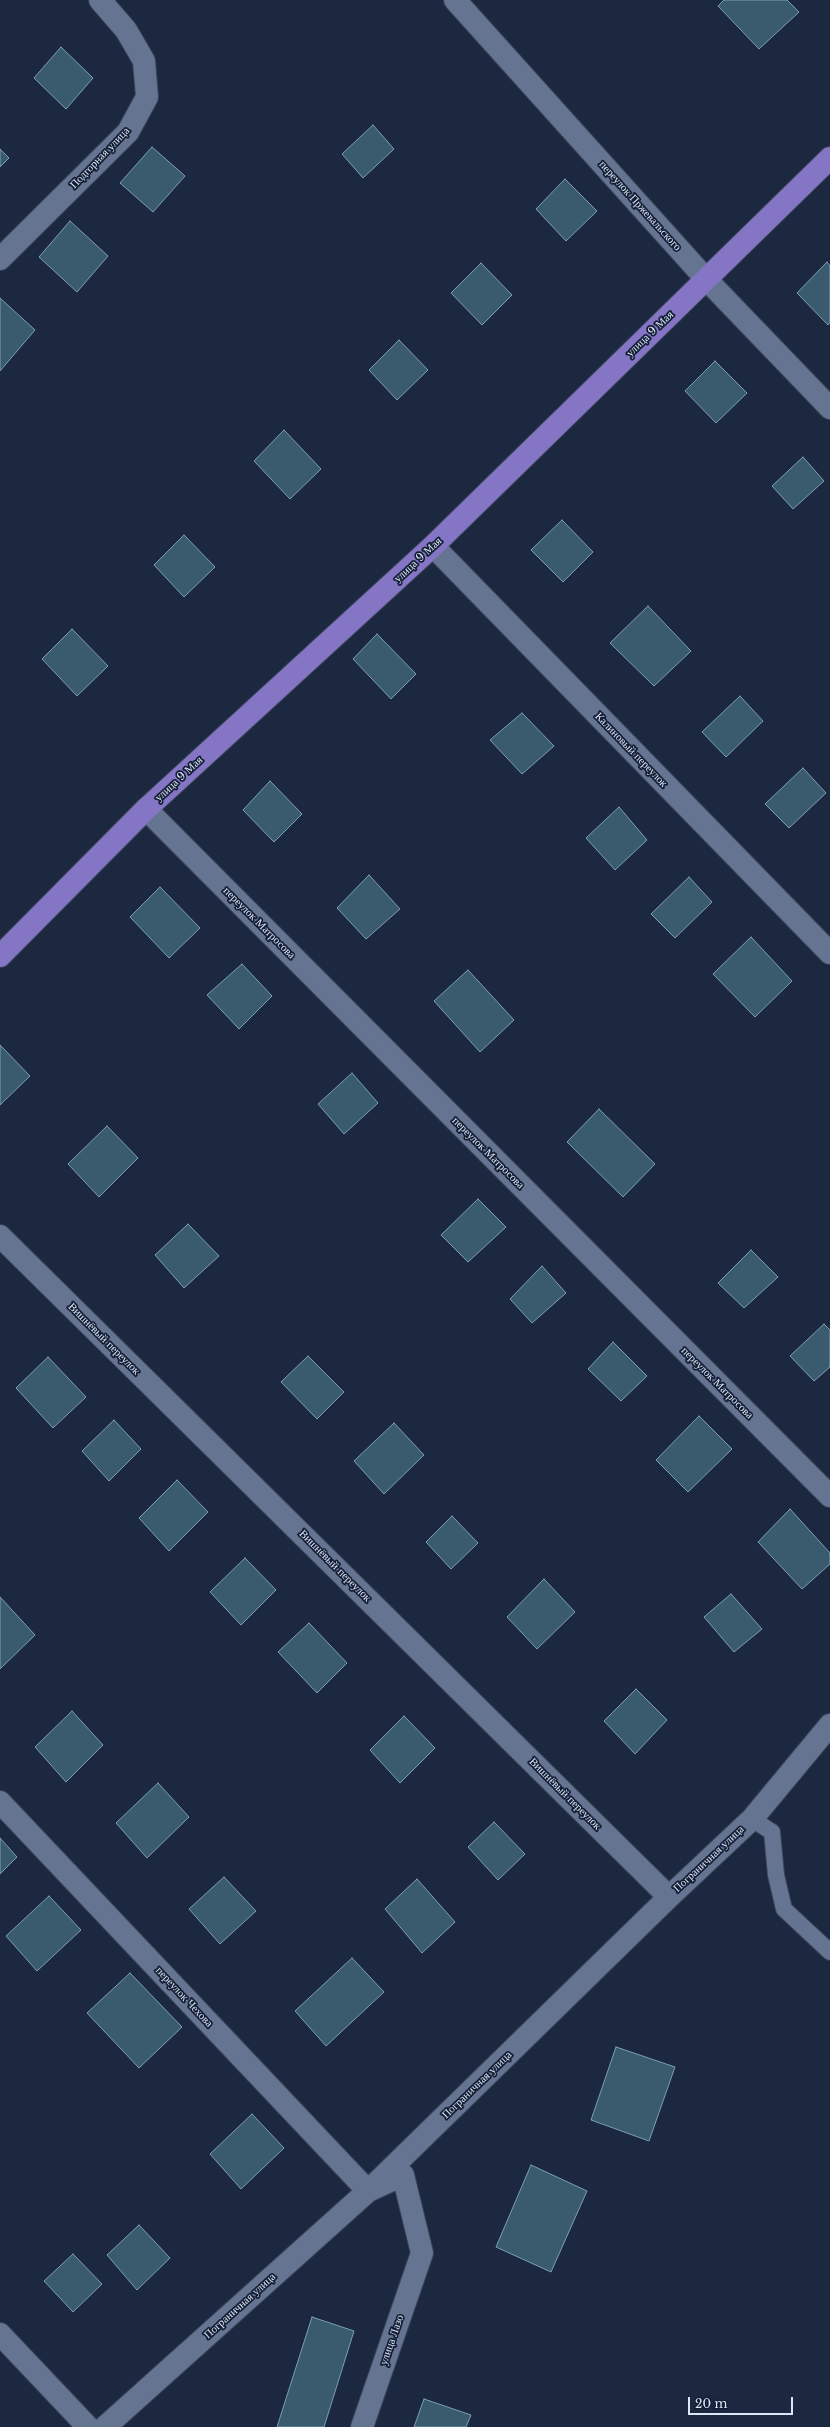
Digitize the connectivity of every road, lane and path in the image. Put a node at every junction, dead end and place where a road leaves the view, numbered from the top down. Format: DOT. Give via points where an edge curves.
graph roads {
  1 [pos="100,0"];
  2 [pos="455,0"];
  3 [pos="830,158"];
  4 [pos="0,259"];
  5 [pos="706,279"];
  6 [pos="830,408"];
  7 [pos="432,546"];
  8 [pos="146,810"];
  9 [pos="830,953"];
  10 [pos="0,956"];
  11 [pos="0,1236"];
  12 [pos="830,1496"];
  13 [pos="830,1725"];
  14 [pos="0,1802"];
  15 [pos="752,1819"];
  16 [pos="669,1897"];
  17 [pos="830,1952"];
  18 [pos="368,2192"];
  19 [pos="0,2334"];
  20 [pos="88,2427"];
  21 [pos="105,2427"];
  22 [pos="362,2427"];
  1 -- 4 [label="street, Подгорная улица" via="126,30 144,61 147,97 128,132"];
  2 -- 5 [label="street, переулок Пржевальского"];
  3 -- 5 [label="main road, улица 9 Мая"];
  5 -- 6 [label="street, переулок Пржевальского"];
  5 -- 7 [label="main road, улица 9 Мая"];
  7 -- 8 [label="main road, улица 9 Мая"];
  7 -- 9 [label="street, Калиновый переулок"];
  8 -- 10 [label="main road, улица 9 Мая"];
  8 -- 12 [label="street, переулок Матросова"];
  11 -- 16 [label="street, Вишнёвый переулок"];
  13 -- 15 [label="street, Пограничная улица"];
  14 -- 18 [label="street, переулок Чехова"];
  15 -- 16 [label="street, Пограничная улица"];
  15 -- 17 [label="lane" via="772,1832 776,1875 784,1909"];
  16 -- 18 [label="street, Пограничная улица"];
  18 -- 21 [label="street, Пограничная улица"];
  18 -- 22 [label="street, улица Лазо" via="403,2175 422,2253"];
  19 -- 20 [label="street"];
}
